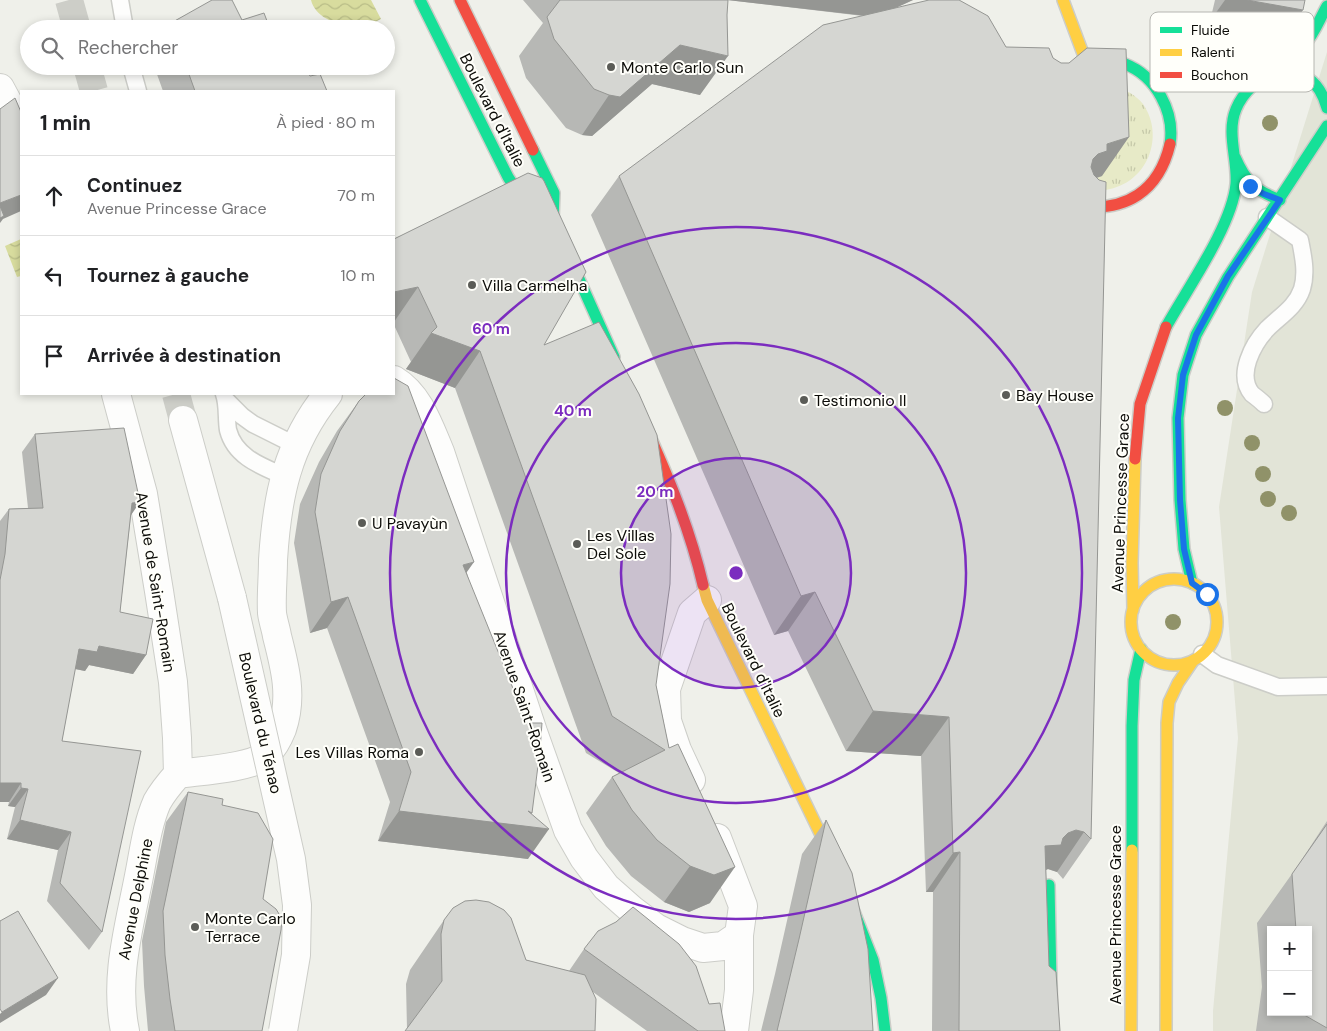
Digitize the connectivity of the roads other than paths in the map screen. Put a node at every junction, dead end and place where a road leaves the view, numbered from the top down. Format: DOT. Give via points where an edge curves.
graph roads {
  1 [pos="120,0"];
  2 [pos="420,0"];
  3 [pos="460,0"];
  4 [pos="1063,0"];
  5 [pos="1327,6"];
  6 [pos="123,20"];
  7 [pos="1314,30"];
  8 [pos="1085,59"];
  9 [pos="1072,63"];
  10 [pos="134,75"];
  11 [pos="1150,81"];
  12 [pos="1314,82"];
  13 [pos="0,88"];
  14 [pos="138,90"];
  15 [pos="1158,92"];
  16 [pos="1247,92"];
  17 [pos="1327,108"];
  18 [pos="20,125"];
  19 [pos="1327,126"];
  20 [pos="1235,157"];
  21 [pos="1280,200"];
  22 [pos="1079,206"];
  23 [pos="1267,217"];
  24 [pos="553,221"];
  25 [pos="620,372"];
  26 [pos="395,381"];
  27 [pos="116,395"];
  28 [pos="327,395"];
  29 [pos="225,397"];
  30 [pos="1264,404"];
  31 [pos="640,416"];
  32 [pos="183,420"];
  33 [pos="295,445"];
  34 [pos="284,476"];
  35 [pos="1192,583"];
  36 [pos="707,600"];
  37 [pos="1133,610"];
  38 [pos="1141,650"];
  39 [pos="1198,658"];
  40 [pos="1327,686"];
  41 [pos="178,774"];
  42 [pos="840,877"];
  43 [pos="1049,885"];
  44 [pos="847,896"];
  45 [pos="739,935"];
  46 [pos="125,1031"];
  47 [pos="283,1031"];
  48 [pos="734,1031"];
  49 [pos="885,1031"];
  50 [pos="1052,1031"];
  51 [pos="1131,1031"];
  52 [pos="1166,1031"];
  1 -- 6 [label="lane"];
  2 -- 24 [label="street, Boulevard d'Italie" via="472,108 518,193 532,209"];
  3 -- 24 [label="street, Boulevard d'Italie" via="554,193"];
  4 -- 8 [label="street"];
  5 -- 7 [label="street, Avenue Princesse Grace"];
  8 -- 9 [label="street"];
  8 -- 11 [label="street" via="1111,60 1132,67"];
  10 -- 14 [label="lane"];
  12 -- 17 [label="street" via="1321,90"];
  13 -- 18 [label="street"];
  15 -- 22 [label="street" via="1166,104 1171,129 1168,154 1157,177 1140,194 1119,205"];
  16 -- 20 [label="street, Avenue Princesse Grace" via="1235,110 1232,134"];
  19 -- 21 [label="street"];
  20 -- 21 [label="street" via="1250,186"];
  20 -- 37 [label="street, Avenue Princesse Grace" via="1236,183 1232,206 1165,328 1140,404 1134,472"];
  21 -- 23 [label="street"];
  23 -- 30 [label="lane" via="1300,240 1304,261 1302,288 1292,307 1266,330 1247,358 1245,375 1251,393"];
  23 -- 35 [label="street" via="1228,276 1196,335 1183,375 1178,418 1180,500 1184,549"];
  24 -- 25 [label="street, Boulevard d'Italie"];
  26 -- 45 [label="street, Avenue Saint-Romain" via="411,395 426,416 568,830 584,858 606,887 656,928 673,937 703,948 723,946"];
  27 -- 41 [label="street, Avenue de Saint-Romain" via="143,494 159,591 172,682"];
  28 -- 33 [label="street"];
  29 -- 33 [label="lane" via="252,424"];
  29 -- 34 [label="lane" via="228,430 239,452"];
  31 -- 36 [label="street, Boulevard d'Italie" via="663,464 694,546"];
  32 -- 47 [label="street, Boulevard du Ténao, bridge" via="232,598 292,859 297,905 296,955"];
  33 -- 34 [label="street"];
  34 -- 41 [label="street" via="275,533 272,582 272,614 288,683 285,720 279,737 263,758 251,763"];
  35 -- 37 [label="street" via="1175,579 1157,583 1142,594"];
  35 -- 39 [label="street" via="1207,594 1217,618 1215,639"];
  36 -- 42 [label="street, Boulevard d'Italie"];
  36 -- 45 [label="street" via="692,613 666,689 667,721 724,854 742,906"];
  37 -- 38 [label="street" via="1132,632"];
  38 -- 39 [label="street" via="1155,661 1175,665"];
  38 -- 51 [label="street, Avenue Princesse Grace" via="1134,680 1132,726"];
  39 -- 40 [label="lane" via="1278,687"];
  39 -- 52 [label="street" via="1178,682 1169,702 1167,723"];
  41 -- 46 [label="street, Avenue Delphine" via="167,785 149,824 120,982"];
  43 -- 50 [label="street"];
  44 -- 49 [label="street" via="873,960"];
  45 -- 48 [label="street" via="739,990"];
}
